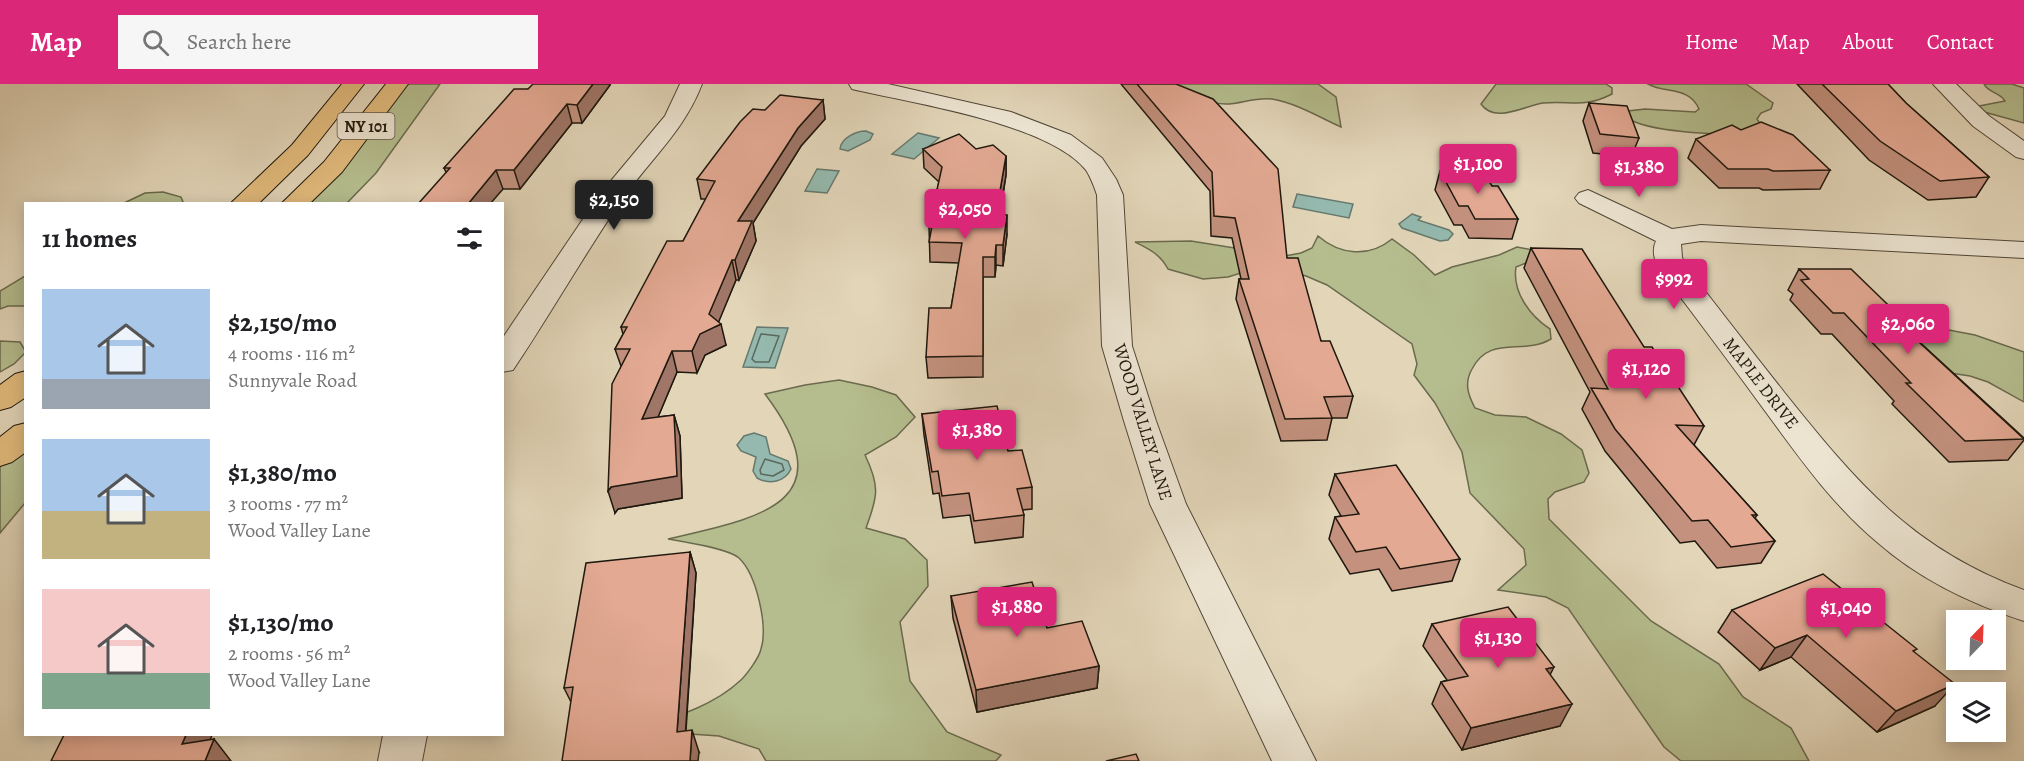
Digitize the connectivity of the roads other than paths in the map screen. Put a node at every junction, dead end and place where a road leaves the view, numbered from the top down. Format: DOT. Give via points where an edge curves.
graph roads {
  1 [pos="353,84"];
  2 [pos="397,84"];
  3 [pos="860,84"];
  4 [pos="1944,84"];
  5 [pos="694,88"];
  6 [pos="2024,152"];
  7 [pos="1588,198"];
  8 [pos="245,202"];
  9 [pos="296,202"];
  10 [pos="1670,238"];
  11 [pos="2024,250"];
  12 [pos="504,360"];
  13 [pos="24,382"];
  14 [pos="0,400"];
  15 [pos="24,436"];
  16 [pos="0,454"];
  17 [pos="2024,606"];
  18 [pos="405,736"];
  19 [pos="400,761"];
  20 [pos="1294,761"];
  1 -- 8 [label="main road, NY 101" via="300,150"];
  2 -- 9 [label="main road, NY 101" via="333,167"];
  3 -- 20 [label="street, WOOD VALLEY LANE" via="1038,129 1079,150 1104,179 1113,216 1118,346 1140,421 1168,504"];
  4 -- 6 [label="street" via="1980,121"];
  5 -- 12 [label="street" via="664,134 609,199"];
  7 -- 10 [label="street"];
  10 -- 11 [label="street" via="1711,233"];
  10 -- 17 [label="street, MAPLE DRIVE" via="1666,251 1672,267 1854,500 1939,568"];
  13 -- 14 [label="main road"];
  15 -- 16 [label="main road"];
  18 -- 19 [label="street"];
}
